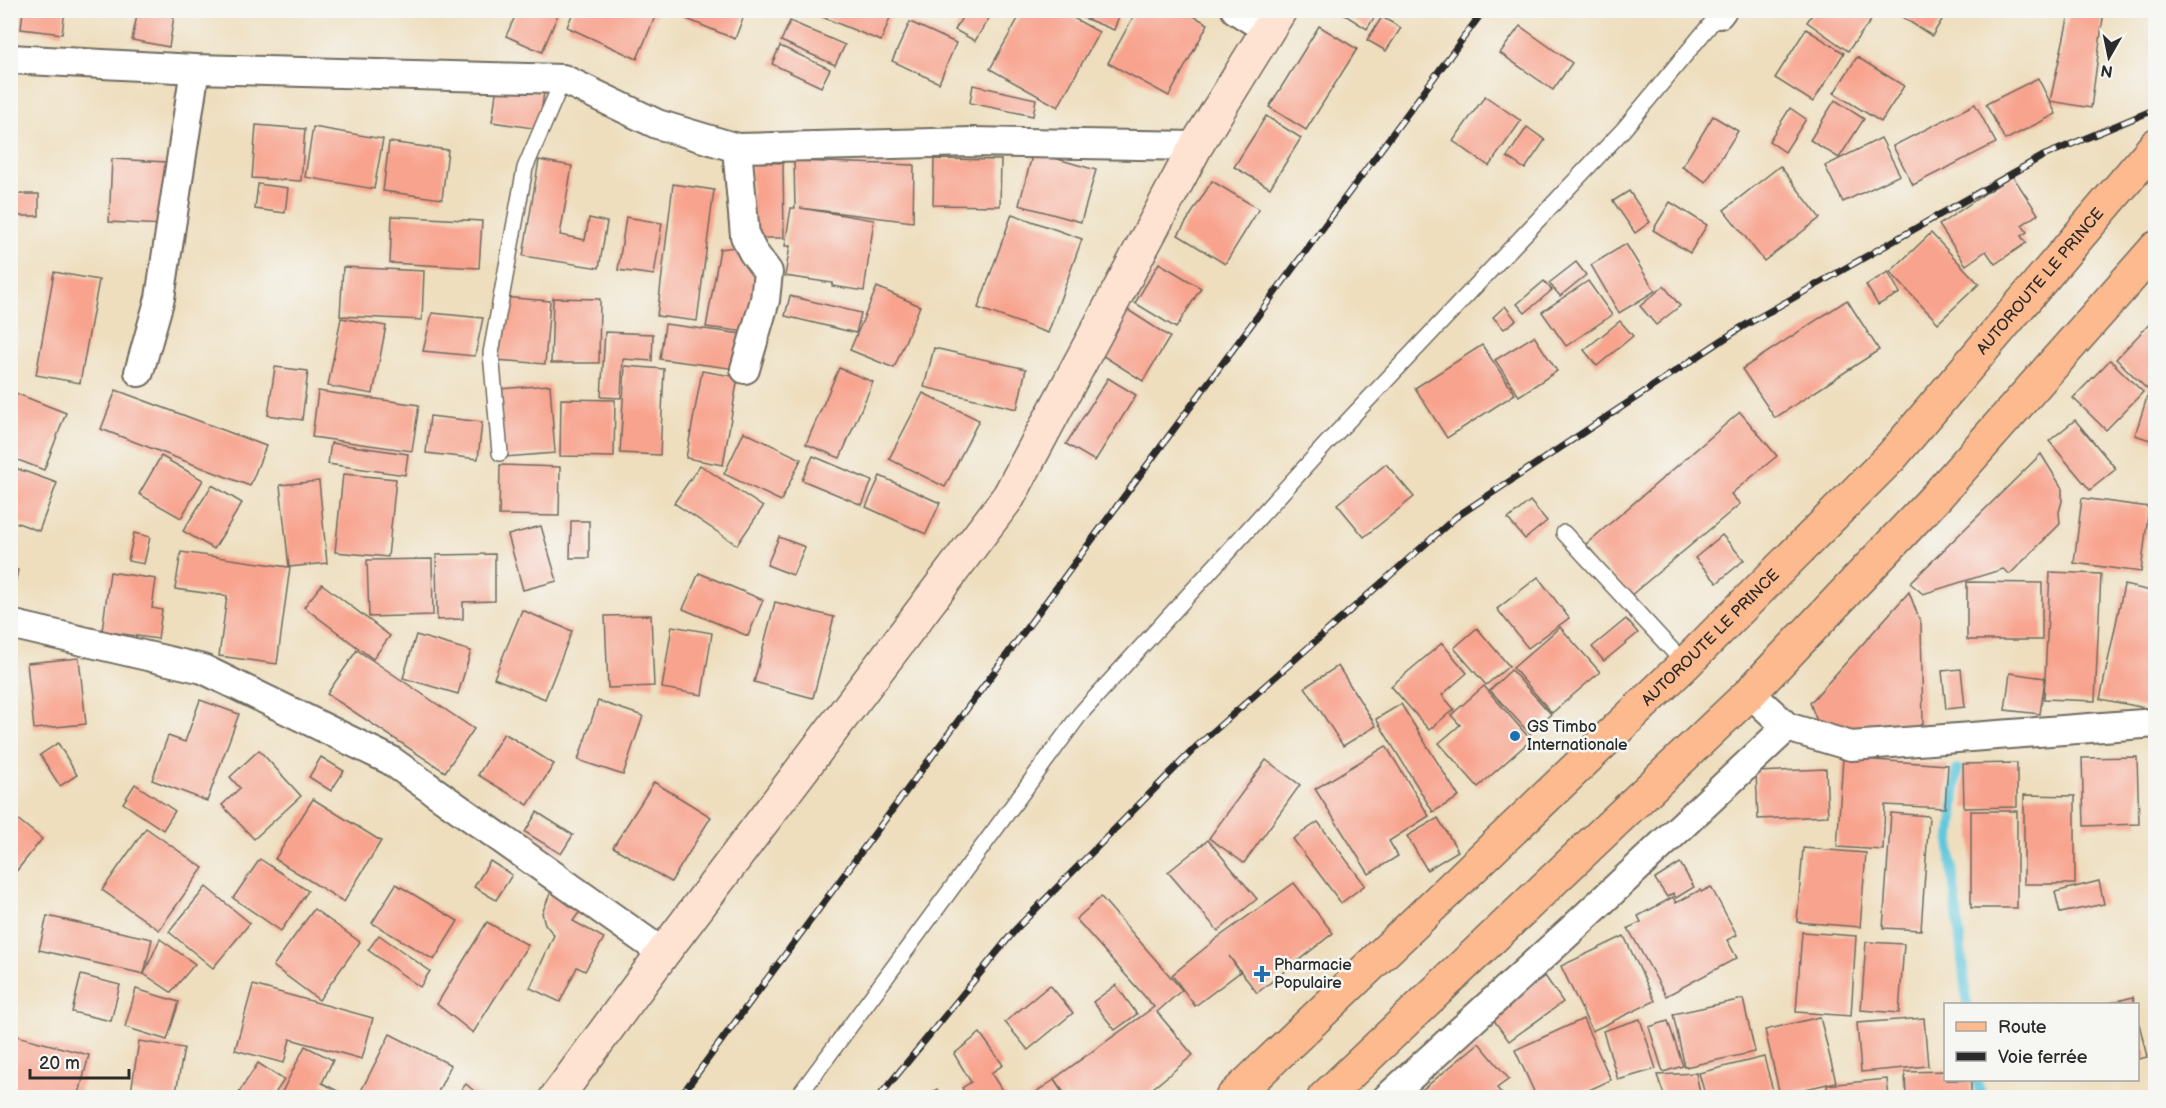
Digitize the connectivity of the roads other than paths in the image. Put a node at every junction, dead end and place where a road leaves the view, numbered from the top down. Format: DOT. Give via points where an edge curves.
graph roads {
  1 [pos="1236,10"];
  2 [pos="1720,12"];
  3 [pos="1274,20"];
  4 [pos="10,59"];
  5 [pos="195,69"];
  6 [pos="563,79"];
  7 [pos="2156,145"];
  8 [pos="1196,146"];
  9 [pos="737,148"];
  10 [pos="2151,258"];
  11 [pos="745,369"];
  12 [pos="139,372"];
  13 [pos="500,453"];
  14 [pos="1564,533"];
  15 [pos="10,624"];
  16 [pos="1685,664"];
  17 [pos="1750,693"];
  18 [pos="2156,723"];
  19 [pos="1787,727"];
  20 [pos="663,953"];
  21 [pos="556,1098"];
  22 [pos="797,1098"];
  23 [pos="1232,1098"];
  24 [pos="1324,1098"];
  25 [pos="1387,1098"];
  1 -- 3 [label="street"];
  2 -- 22 [label="lane" via="1623,130 1327,443 1081,713"];
  3 -- 8 [label="street"];
  4 -- 5 [label="street"];
  5 -- 6 [label="street"];
  5 -- 12 [label="street" via="160,298"];
  6 -- 9 [label="street" via="657,124"];
  6 -- 13 [label="lane" via="525,168 491,352"];
  7 -- 16 [label="main road, AUTOROUTE LE PRINCE" via="1892,456"];
  8 -- 9 [label="street" via="972,142"];
  8 -- 20 [label="street" via="1009,496"];
  9 -- 11 [label="street" via="745,236 768,272 765,300"];
  10 -- 17 [label="main road" via="1936,497"];
  14 -- 16 [label="lane"];
  15 -- 20 [label="street" via="203,669 390,760"];
  16 -- 23 [label="main road, AUTOROUTE LE PRINCE"];
  17 -- 19 [label="street"];
  17 -- 24 [label="main road"];
  18 -- 19 [label="street" via="1851,746"];
  19 -- 25 [label="street"];
  20 -- 21 [label="street"];
}
